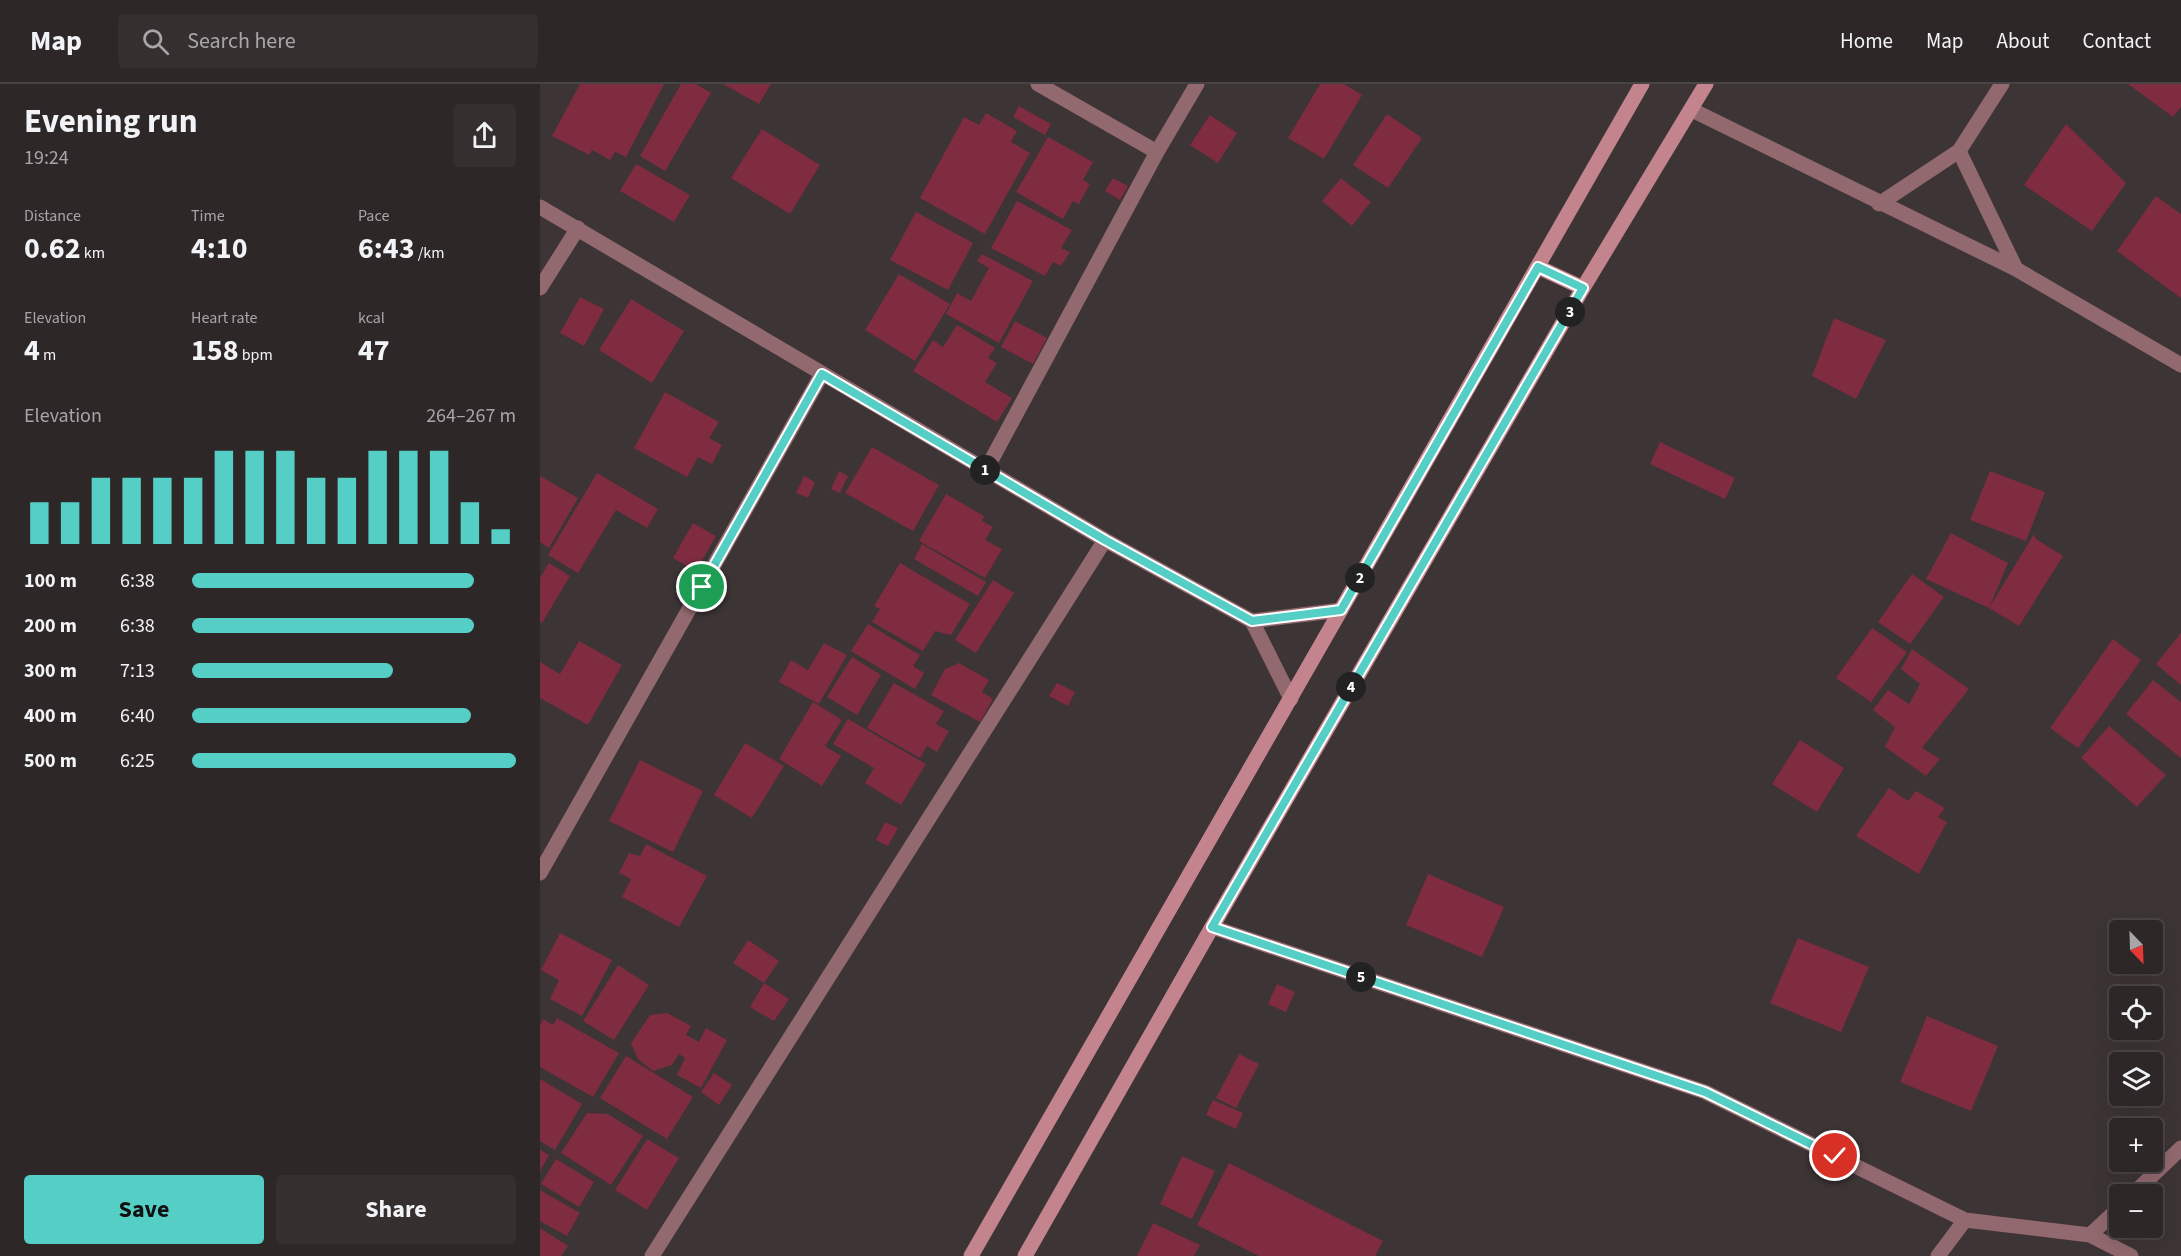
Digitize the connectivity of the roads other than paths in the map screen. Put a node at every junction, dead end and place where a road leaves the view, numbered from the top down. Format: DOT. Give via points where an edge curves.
graph roads {
  1 [pos="1038,84"];
  2 [pos="1197,84"];
  3 [pos="1642,84"];
  4 [pos="1706,84"];
  5 [pos="2002,84"];
  6 [pos="1692,110"];
  7 [pos="1959,151"];
  8 [pos="1156,152"];
  9 [pos="1879,204"];
  10 [pos="540,207"];
  11 [pos="578,228"];
  12 [pos="1538,267"];
  13 [pos="2016,269"];
  14 [pos="540,288"];
  15 [pos="1583,288"];
  16 [pos="2181,365"];
  17 [pos="822,374"];
  18 [pos="986,470"];
  19 [pos="1105,540"];
  20 [pos="1341,610"];
  21 [pos="1252,621"];
  22 [pos="1291,699"];
  23 [pos="540,873"];
  24 [pos="1212,927"];
  25 [pos="2181,1148"];
  26 [pos="2143,1184"];
  27 [pos="2109,1217"];
  28 [pos="1965,1221"];
  29 [pos="2090,1235"];
  30 [pos="652,1256"];
  31 [pos="971,1256"];
  32 [pos="1025,1256"];
  33 [pos="1938,1256"];
  34 [pos="2131,1256"];
  1 -- 8 [label="street"];
  2 -- 8 [label="street"];
  3 -- 12 [label="main road"];
  4 -- 6 [label="main road"];
  5 -- 7 [label="street"];
  6 -- 9 [label="street"];
  6 -- 15 [label="main road"];
  7 -- 9 [label="street"];
  7 -- 13 [label="street"];
  8 -- 18 [label="street"];
  9 -- 13 [label="street"];
  10 -- 11 [label="street"];
  11 -- 14 [label="street"];
  11 -- 17 [label="street"];
  12 -- 15 [label="main road"];
  12 -- 20 [label="main road"];
  13 -- 16 [label="street"];
  15 -- 24 [label="main road"];
  17 -- 18 [label="street"];
  17 -- 23 [label="street"];
  18 -- 19 [label="street"];
  19 -- 21 [label="street"];
  19 -- 30 [label="street"];
  20 -- 21 [label="street"];
  20 -- 22 [label="main road"];
  21 -- 22 [label="street"];
  22 -- 31 [label="main road"];
  24 -- 28 [label="street" via="1705,1092"];
  24 -- 32 [label="main road"];
  25 -- 26 [label="street"];
  27 -- 29 [label="street"];
  28 -- 29 [label="street"];
  28 -- 33 [label="street"];
  29 -- 34 [label="street"];
}
